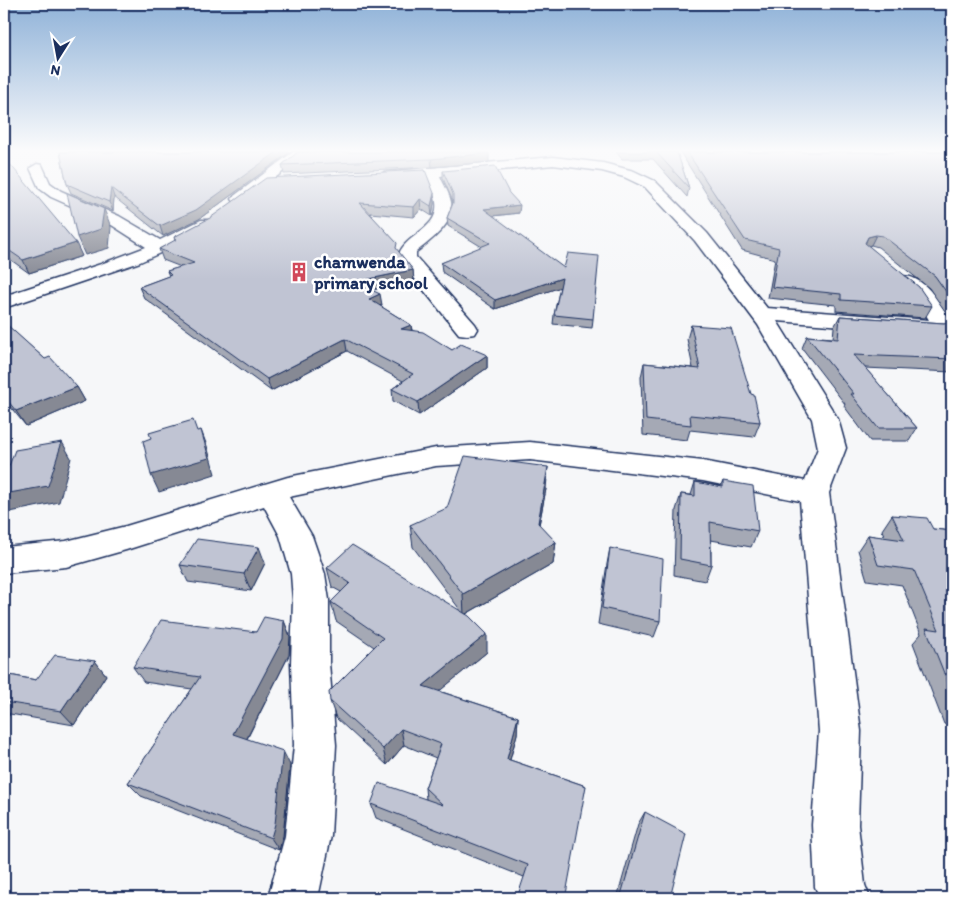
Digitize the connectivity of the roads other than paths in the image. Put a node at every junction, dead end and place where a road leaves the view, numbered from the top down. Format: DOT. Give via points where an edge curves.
graph roads {
  1 [pos="56,194"];
  2 [pos="246,194"];
  3 [pos="440,194"];
  4 [pos="660,194"];
  5 [pos="159,247"];
  6 [pos="892,269"];
  7 [pos="4,302"];
  8 [pos="760,314"];
  9 [pos="947,322"];
  10 [pos="467,329"];
  11 [pos="271,492"];
  12 [pos="814,493"];
  13 [pos="4,560"];
  14 [pos="293,898"];
  15 [pos="845,898"];
  1 -- 5 [label="street" via="113,219"];
  2 -- 5 [label="street" via="206,224"];
  3 -- 10 [label="street" via="444,214 439,223 408,250 407,258"];
  4 -- 8 [label="street" via="701,237"];
  5 -- 7 [label="street"];
  6 -- 9 [label="street" via="921,292"];
  8 -- 9 [label="street" via="902,326 937,327"];
  8 -- 12 [label="street" via="825,419 832,448"];
  11 -- 12 [label="street" via="436,457 530,451 703,471"];
  11 -- 13 [label="street" via="66,554"];
  11 -- 14 [label="street" via="296,536 308,574 311,600 310,663 315,745 308,836"];
  12 -- 15 [label="street" via="840,731 835,825 840,887"];
}
